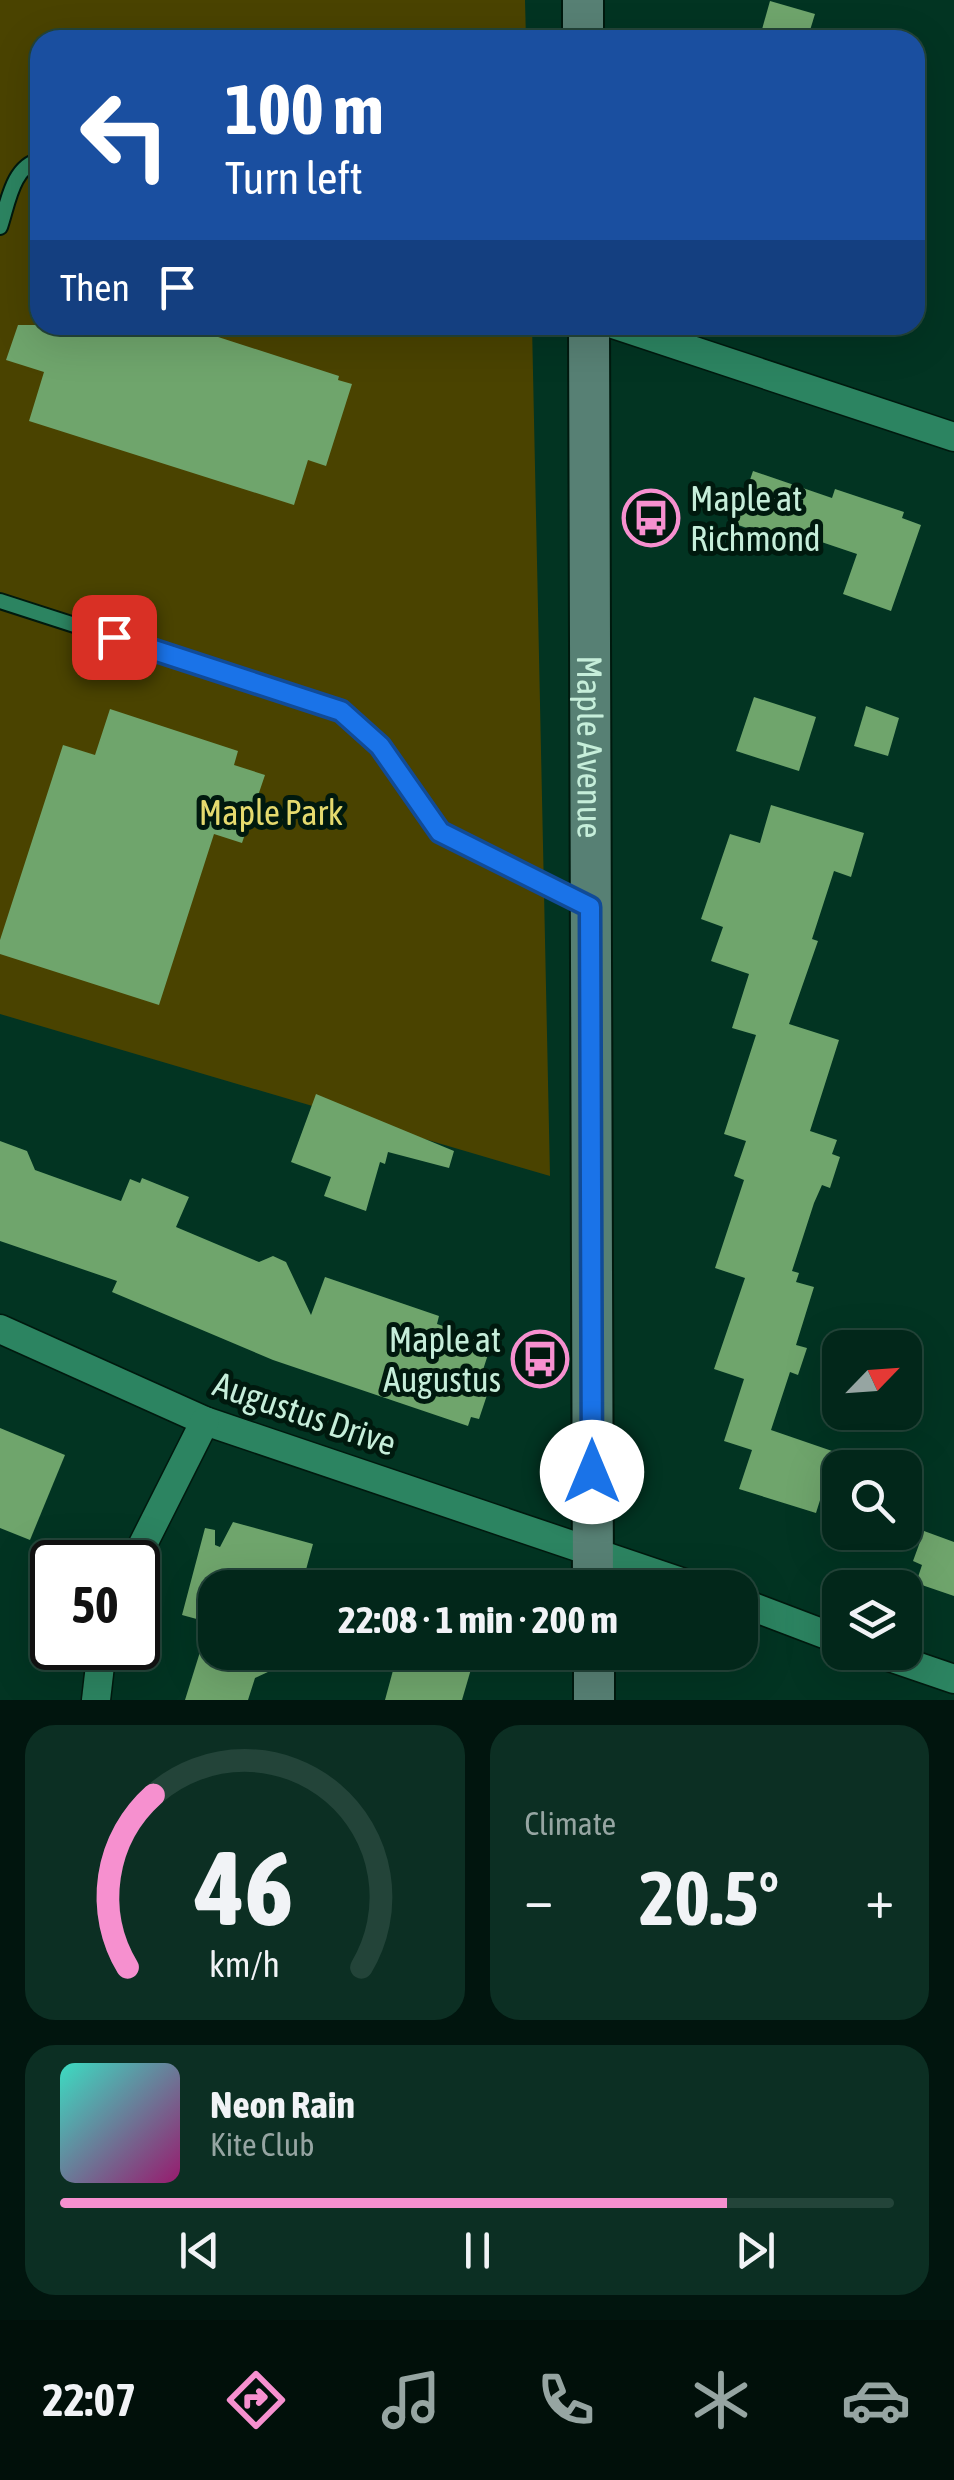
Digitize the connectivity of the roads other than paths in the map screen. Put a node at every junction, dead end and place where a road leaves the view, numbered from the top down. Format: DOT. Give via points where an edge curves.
graph roads {
  1 [pos="582,0"];
  2 [pos="584,30"];
  3 [pos="30,162"];
  4 [pos="0,227"];
  5 [pos="589,335"];
  6 [pos="646,335"];
  7 [pos="954,437"];
  8 [pos="0,601"];
  9 [pos="590,907"];
  10 [pos="0,1329"];
  11 [pos="205,1421"];
  12 [pos="145,1540"];
  13 [pos="592,1569"];
  14 [pos="758,1609"];
  15 [pos="822,1633"];
  16 [pos="922,1668"];
  17 [pos="99,1670"];
  18 [pos="594,1670"];
  19 [pos="954,1679"];
  20 [pos="96,1700"];
  21 [pos="594,1700"];
  1 -- 2 [label="main road"];
  3 -- 4 [label="lane" via="16,178"];
  5 -- 9 [label="main road, Maple Avenue"];
  6 -- 7 [label="street"];
  8 -- 9 [label="lane" via="341,711 380,746 440,832"];
  9 -- 13 [label="main road, Maple Avenue"];
  10 -- 11 [label="street, Augustus Drive"];
  11 -- 12 [label="street"];
  11 -- 13 [label="street, Augustus Drive"];
  14 -- 15 [label="street"];
  16 -- 19 [label="street"];
  17 -- 20 [label="street"];
  18 -- 21 [label="main road"];
}
